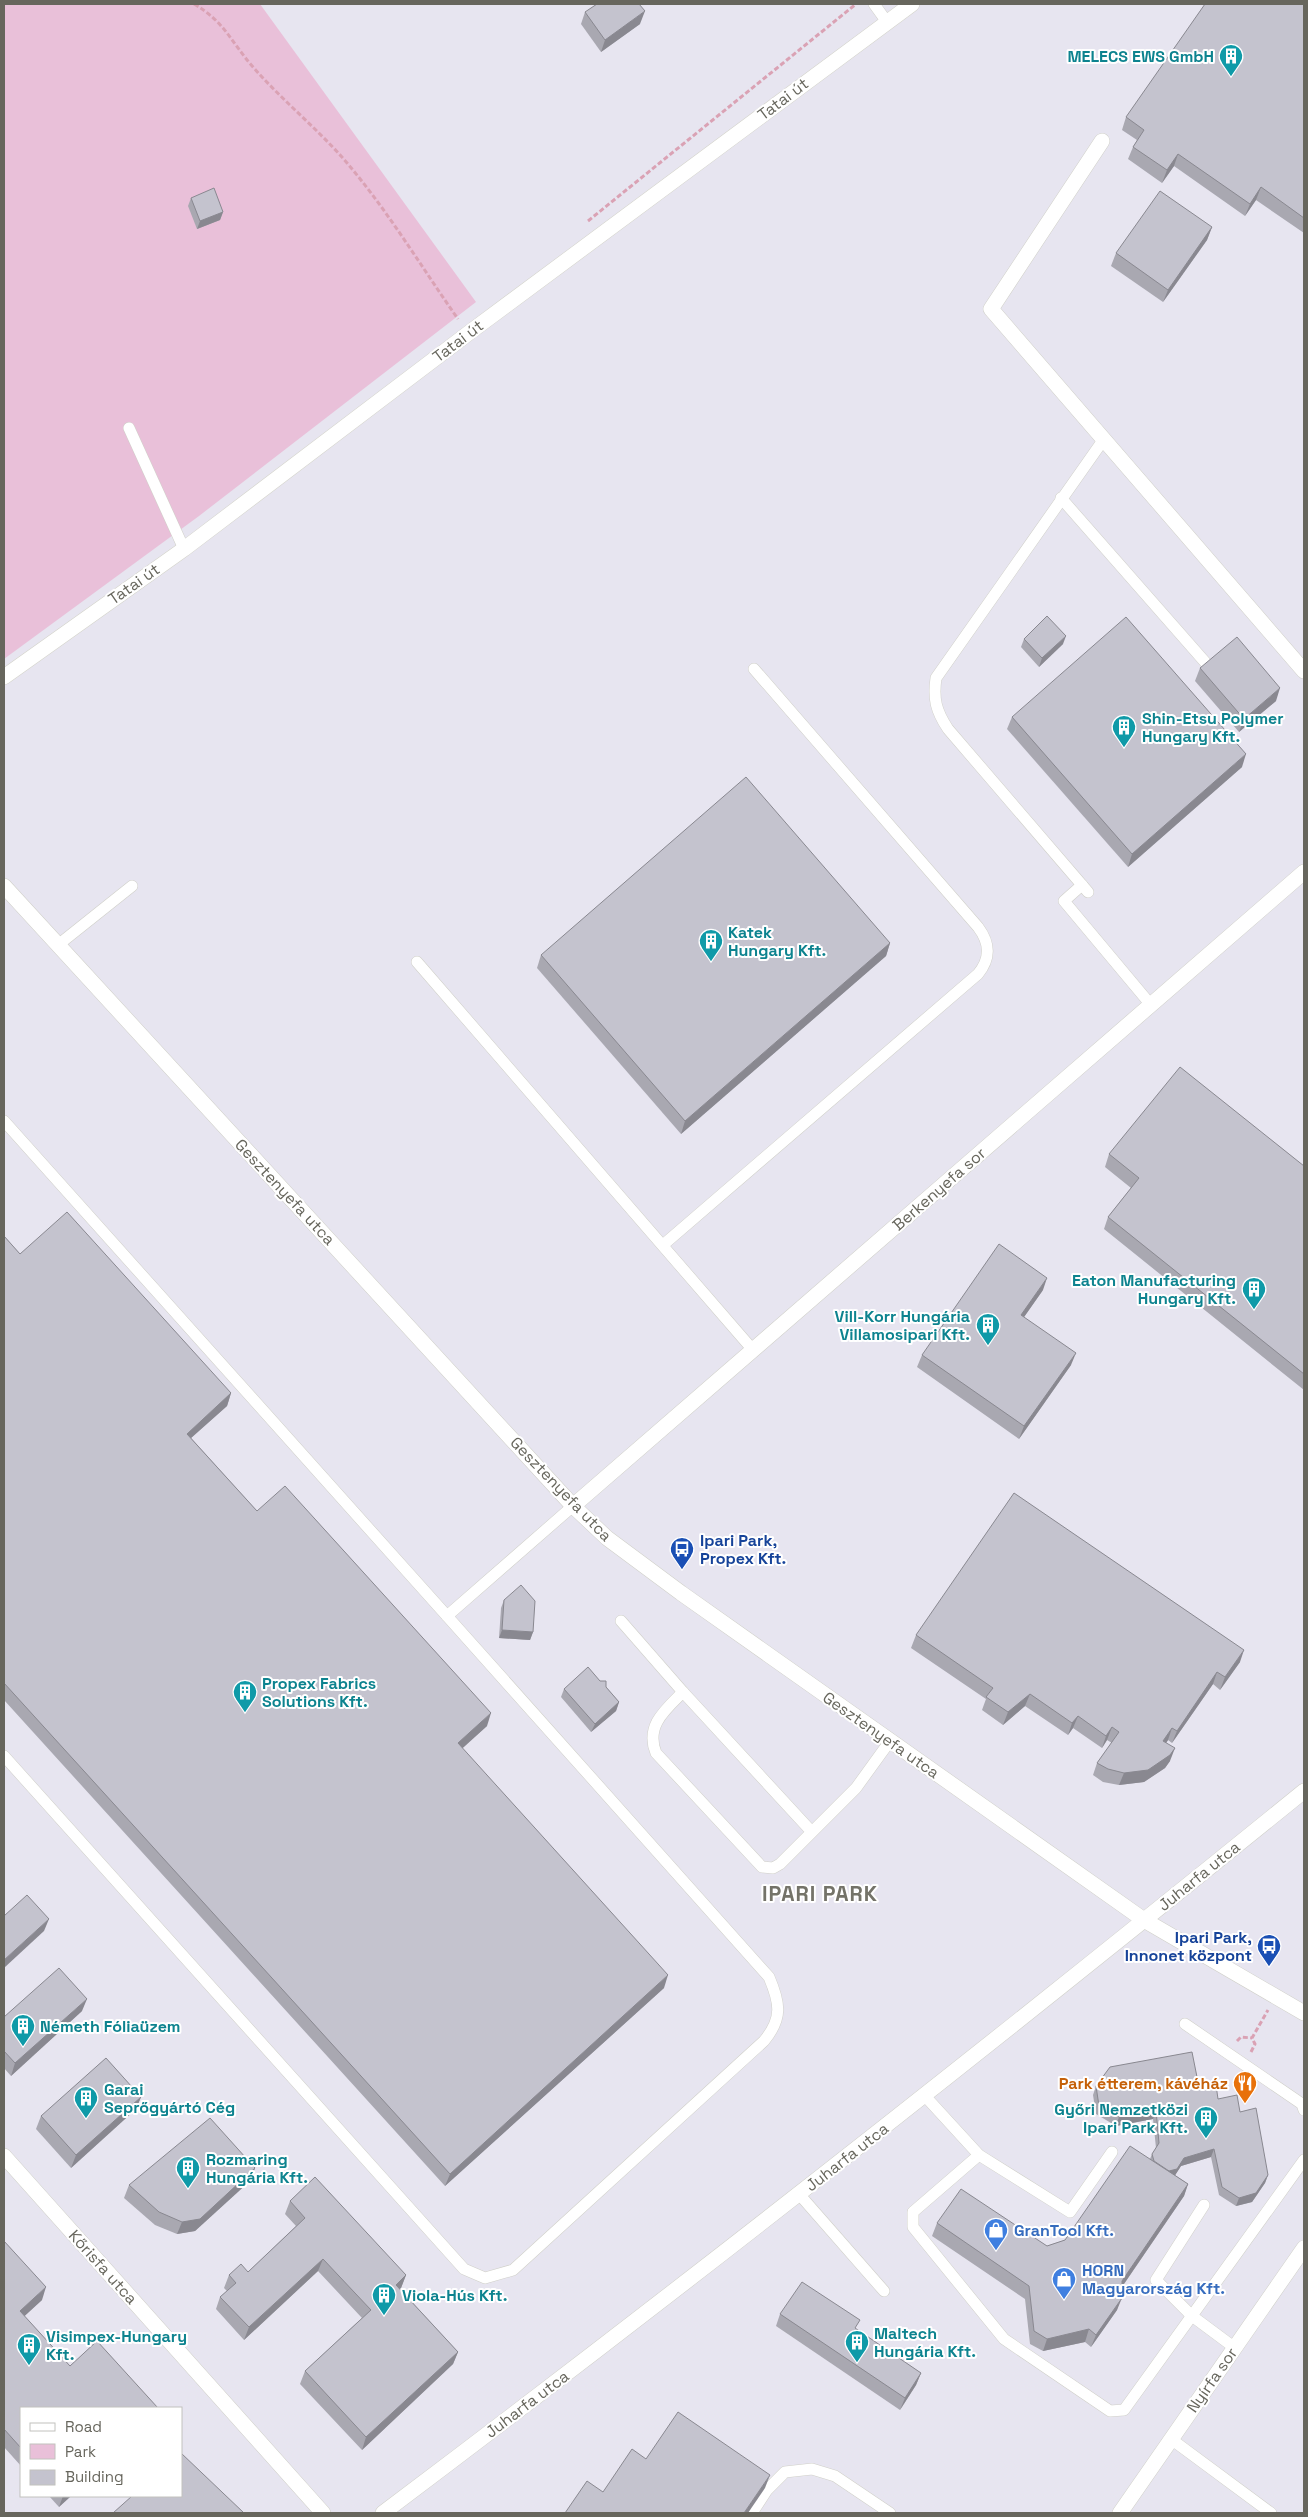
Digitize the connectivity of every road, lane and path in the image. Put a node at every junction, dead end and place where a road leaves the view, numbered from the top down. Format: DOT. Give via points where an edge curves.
graph roads {
  1 [pos="194,4"];
  2 [pos="874,4"];
  3 [pos="912,4"];
  4 [pos="887,22"];
  5 [pos="1102,141"];
  6 [pos="470,332"];
  7 [pos="129,428"];
  8 [pos="1104,438"];
  9 [pos="1061,498"];
  10 [pos="184,549"];
  11 [pos="1205,662"];
  12 [pos="754,669"];
  13 [pos="1304,671"];
  14 [pos="4,677"];
  15 [pos="1304,872"];
  16 [pos="4,886"];
  17 [pos="132,886"];
  18 [pos="58,945"];
  19 [pos="416,962"];
  20 [pos="1151,1005"];
  21 [pos="4,1121"];
  22 [pos="663,1245"];
  23 [pos="753,1350"];
  24 [pos="573,1506"];
  25 [pos="448,1616"];
  26 [pos="621,1621"];
  27 [pos="683,1692"];
  28 [pos="890,1742"];
  29 [pos="4,1756"];
  30 [pos="1304,1791"];
  31 [pos="812,1831"];
  32 [pos="1144,1920"];
  33 [pos="1276,1996"];
  34 [pos="1304,2013"];
  35 [pos="1185,2024"];
  36 [pos="1252,2038"];
  37 [pos="1238,2050"];
  38 [pos="1246,2054"];
  39 [pos="925,2096"];
  40 [pos="1304,2110"];
  41 [pos="1112,2152"];
  42 [pos="979,2155"];
  43 [pos="4,2156"];
  44 [pos="1304,2160"];
  45 [pos="799,2194"];
  46 [pos="1204,2206"];
  47 [pos="1304,2248"];
  48 [pos="884,2291"];
  49 [pos="1192,2316"];
  50 [pos="1235,2348"];
  51 [pos="1172,2439"];
  52 [pos="323,2513"];
  53 [pos="383,2513"];
  54 [pos="752,2513"];
  55 [pos="890,2513"];
  56 [pos="1120,2513"];
  57 [pos="1271,2513"];
  1 -- 6 [label="path" via="209,12 234,39 252,66 341,156"];
  2 -- 4 [label="lane"];
  3 -- 4 [label="street, Tatai út"];
  4 -- 6 [label="street, Tatai út"];
  5 -- 8 [label="street" via="991,309"];
  6 -- 10 [label="street, Tatai út"];
  7 -- 10 [label="lane"];
  8 -- 9 [label="lane"];
  8 -- 13 [label="street"];
  9 -- 11 [label="lane"];
  9 -- 20 [label="lane" via="936,678 934,702 948,729 1085,888 1064,901"];
  10 -- 14 [label="street, Tatai út"];
  12 -- 22 [label="lane" via="978,927 986,937 988,957 978,974"];
  15 -- 20 [label="street, Berkenyefa sor"];
  16 -- 18 [label="street, Gesztenyefa utca"];
  17 -- 18 [label="lane"];
  18 -- 24 [label="street, Gesztenyefa utca"];
  19 -- 22 [label="lane"];
  20 -- 23 [label="street, Berkenyefa sor"];
  21 -- 25 [label="lane"];
  22 -- 23 [label="lane"];
  23 -- 24 [label="street, Berkenyefa sor"];
  24 -- 25 [label="lane"];
  24 -- 28 [label="street, Gesztenyefa utca" via="622,1549"];
  25 -- 29 [label="lane" via="769,1977 778,1997 774,2028 764,2040 512,2270 485,2278 464,2269"];
  26 -- 27 [label="lane"];
  27 -- 31 [label="lane"];
  27 -- 31 [label="lane" via="653,1727 656,1753 762,1866 772,1868 780,1864"];
  28 -- 31 [label="lane" via="856,1788"];
  28 -- 32 [label="street, Gesztenyefa utca"];
  30 -- 32 [label="street, Juharfa utca"];
  32 -- 33 [label="street, Gesztenyefa utca"];
  32 -- 39 [label="street, Juharfa utca"];
  33 -- 34 [label="street, Gesztenyefa utca"];
  33 -- 36 [label="path"];
  35 -- 40 [label="lane" via="1302,2104"];
  36 -- 37 [label="path" via="1241,2037 1236,2042"];
  36 -- 38 [label="path" via="1255,2044 1253,2051"];
  39 -- 42 [label="lane"];
  39 -- 45 [label="street, Juharfa utca"];
  41 -- 42 [label="lane" via="1070,2212"];
  42 -- 49 [label="lane" via="913,2212 913,2227 1004,2339 1110,2411 1124,2410"];
  43 -- 52 [label="street, Kőrisfa utca"];
  44 -- 49 [label="lane"];
  45 -- 48 [label="lane"];
  45 -- 53 [label="street, Juharfa utca"];
  46 -- 49 [label="lane" via="1156,2280"];
  47 -- 50 [label="street, Nyírfa sor"];
  49 -- 50 [label="lane"];
  50 -- 51 [label="street, Nyírfa sor"];
  51 -- 56 [label="street, Nyírfa sor"];
  51 -- 57 [label="lane"];
  54 -- 55 [label="lane" via="767,2490 785,2472 812,2469 835,2476"];
}
